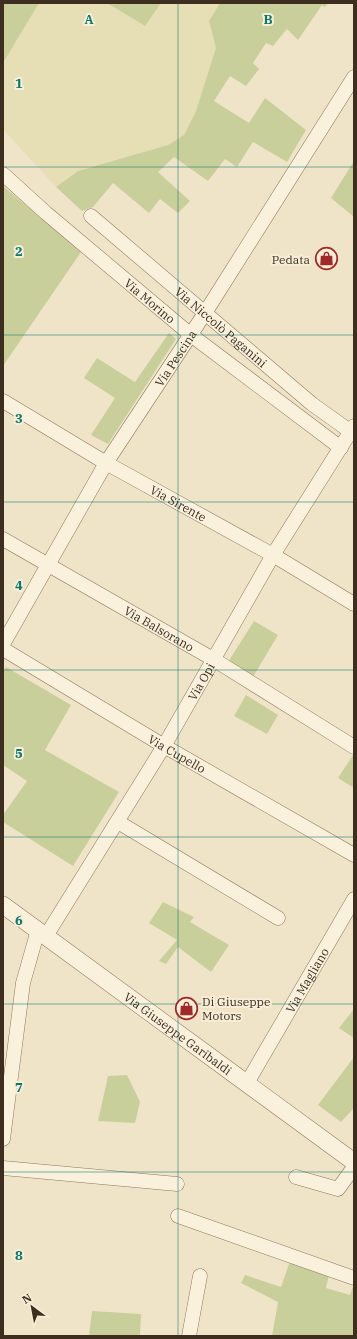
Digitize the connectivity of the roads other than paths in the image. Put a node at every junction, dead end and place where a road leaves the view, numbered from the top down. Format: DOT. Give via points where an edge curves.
graph roads {
  1 [pos="354,77"];
  2 [pos="3,174"];
  3 [pos="91,216"];
  4 [pos="205,313"];
  5 [pos="191,335"];
  6 [pos="3,400"];
  7 [pos="353,431"];
  8 [pos="341,448"];
  9 [pos="106,463"];
  10 [pos="3,539"];
  11 [pos="273,555"];
  12 [pos="49,566"];
  13 [pos="354,604"];
  14 [pos="3,644"];
  15 [pos="3,648"];
  16 [pos="213,659"];
  17 [pos="164,746"];
  18 [pos="354,746"];
  19 [pos="118,822"];
  20 [pos="354,855"];
  21 [pos="354,899"];
  22 [pos="4,907"];
  23 [pos="278,918"];
  24 [pos="42,933"];
  25 [pos="247,1083"];
  26 [pos="3,1138"];
  27 [pos="354,1162"];
  28 [pos="354,1167"];
  29 [pos="3,1168"];
  30 [pos="296,1177"];
  31 [pos="177,1184"];
  32 [pos="178,1216"];
  33 [pos="200,1276"];
  34 [pos="354,1278"];
  35 [pos="189,1336"];
  1 -- 4 [label="street, Via Pescina"];
  2 -- 5 [label="street, Via Morino"];
  3 -- 4 [label="street, Via Niccolò Paganini"];
  4 -- 5 [label="street, Via Pescina"];
  4 -- 7 [label="street, Via Niccolò Paganini" via="312,404"];
  5 -- 8 [label="street, Via Morino"];
  5 -- 9 [label="street, Via Pescina"];
  6 -- 9 [label="street, Via Sirente"];
  7 -- 8 [label="street, Via Opi"];
  8 -- 11 [label="street, Via Opi"];
  9 -- 11 [label="street, Via Sirente"];
  9 -- 12 [label="street, Via Pescina"];
  10 -- 12 [label="street, Via Balsorano"];
  11 -- 13 [label="street, Via Sirente"];
  11 -- 16 [label="street, Via Opi"];
  12 -- 14 [label="street, Via Pescina"];
  12 -- 16 [label="street, Via Balsorano"];
  15 -- 17 [label="street, Via Cupello"];
  16 -- 17 [label="street, Via Opi"];
  16 -- 18 [label="street, Via Balsorano"];
  17 -- 19 [label="street, Via Opi"];
  17 -- 20 [label="street, Via Cupello"];
  19 -- 23 [label="street"];
  19 -- 24 [label="street, Via Opi"];
  21 -- 25 [label="street, Via Magliano"];
  22 -- 24 [label="street, Via Giuseppe Garibaldi"];
  24 -- 25 [label="street, Via Giuseppe Garibaldi"];
  24 -- 26 [label="street, Via Opi" via="23,983"];
  25 -- 27 [label="street, Via Giuseppe Garibaldi"];
  28 -- 30 [label="street" via="338,1189"];
  29 -- 31 [label="street"];
  32 -- 34 [label="street"];
  33 -- 35 [label="street"];
}
